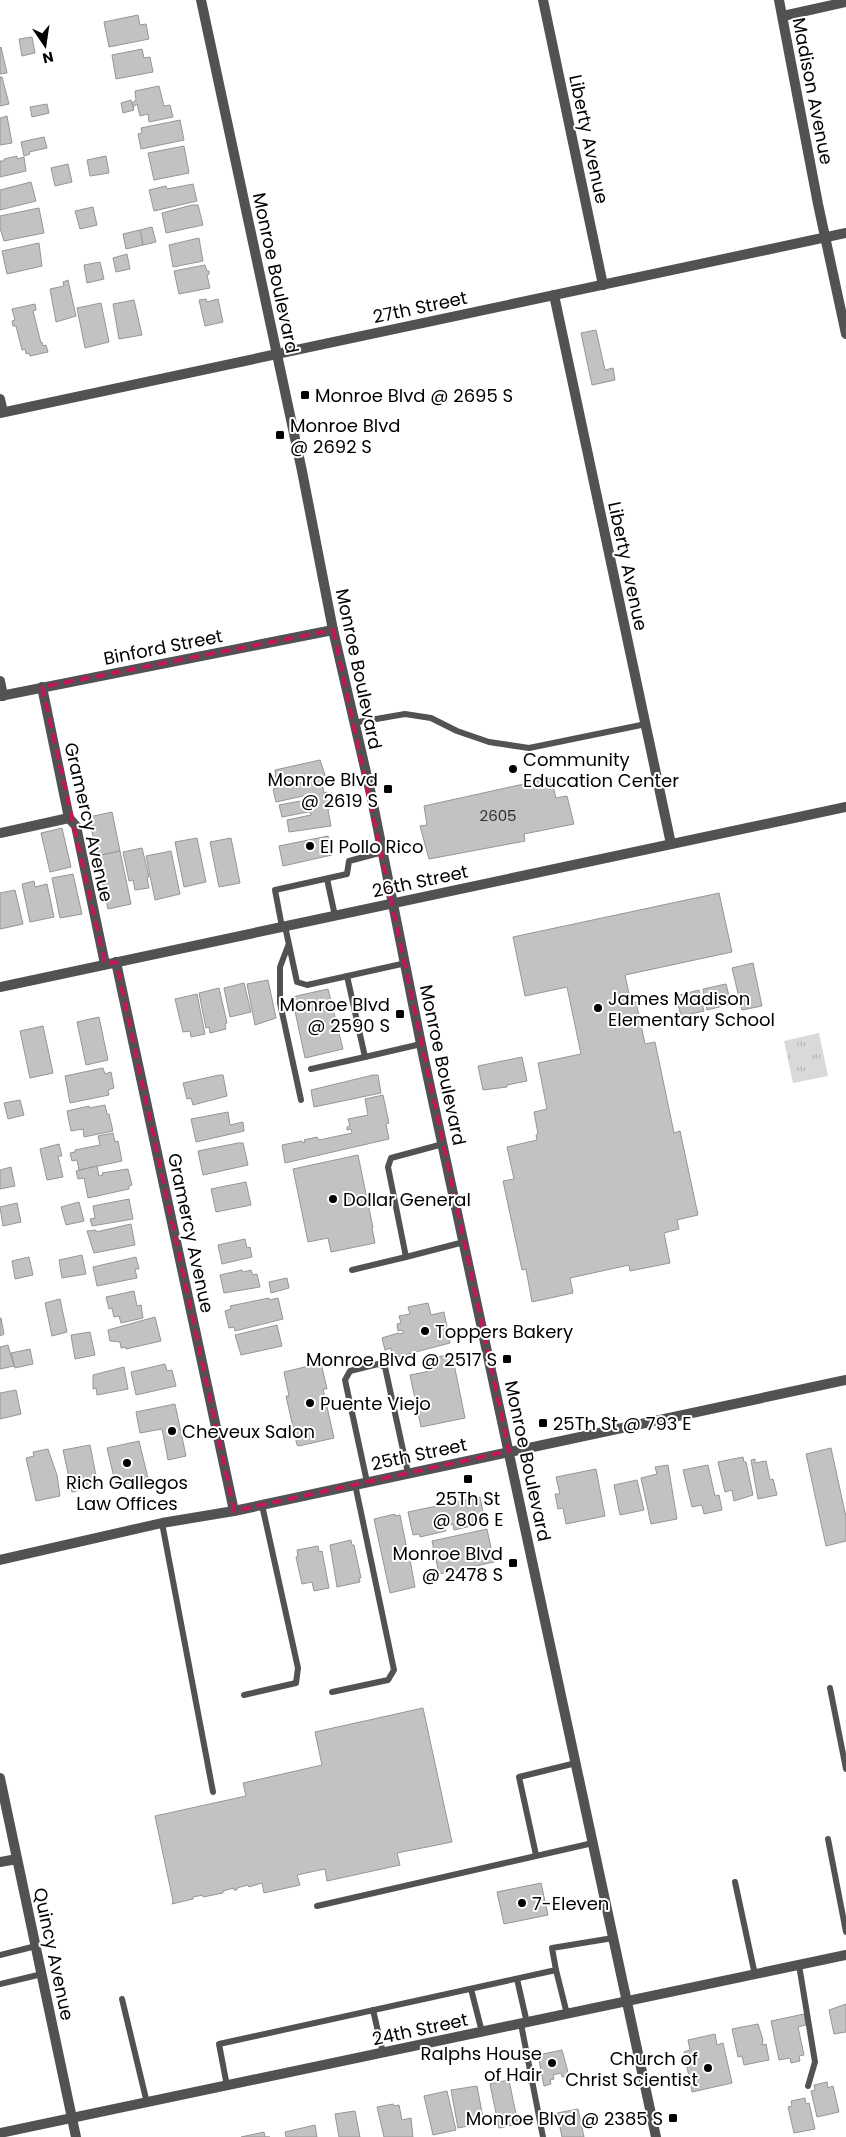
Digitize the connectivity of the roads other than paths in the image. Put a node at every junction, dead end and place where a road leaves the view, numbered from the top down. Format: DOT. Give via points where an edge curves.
graph roads {
  1 [pos="201,0"];
  2 [pos="543,0"];
  3 [pos="779,0"];
  4 [pos="846,2"];
  5 [pos="783,16"];
  6 [pos="846,233"];
  7 [pos="826,238"];
  8 [pos="604,285"];
  9 [pos="554,296"];
  10 [pos="846,334"];
  11 [pos="277,354"];
  12 [pos="0,399"];
  13 [pos="2,413"];
  14 [pos="333,630"];
  15 [pos="0,681"];
  16 [pos="42,687"];
  17 [pos="2,696"];
  18 [pos="354,723"];
  19 [pos="646,724"];
  20 [pos="846,807"];
  21 [pos="69,818"];
  22 [pos="0,833"];
  23 [pos="671,844"];
  24 [pos="383,852"];
  25 [pos="327,878"];
  26 [pos="394,903"];
  27 [pos="335,916"];
  28 [pos="284,926"];
  29 [pos="289,945"];
  30 [pos="111,963"];
  31 [pos="406,963"];
  32 [pos="347,976"];
  33 [pos="0,987"];
  34 [pos="421,1044"];
  35 [pos="365,1057"];
  36 [pos="311,1069"];
  37 [pos="301,1100"];
  38 [pos="443,1144"];
  39 [pos="464,1242"];
  40 [pos="406,1257"];
  41 [pos="352,1270"];
  42 [pos="846,1380"];
  43 [pos="509,1451"];
  44 [pos="408,1473"];
  45 [pos="367,1482"];
  46 [pos="355,1484"];
  47 [pos="262,1505"];
  48 [pos="234,1511"];
  49 [pos="162,1523"];
  50 [pos="0,1560"];
  51 [pos="830,1688"];
  52 [pos="332,1692"];
  53 [pos="244,1695"];
  54 [pos="576,1763"];
  55 [pos="846,1768"];
  56 [pos="0,1778"];
  57 [pos="213,1792"];
  58 [pos="828,1840"];
  59 [pos="593,1843"];
  60 [pos="536,1855"];
  61 [pos="17,1859"];
  62 [pos="0,1862"];
  63 [pos="735,1882"];
  64 [pos="318,1906"];
  65 [pos="846,1932"];
  66 [pos="614,1938"];
  67 [pos="36,1946"];
  68 [pos="0,1955"];
  69 [pos="846,1955"];
  70 [pos="799,1966"];
  71 [pos="556,1970"];
  72 [pos="42,1974"];
  73 [pos="755,1975"];
  74 [pos="516,1979"];
  75 [pos="0,1984"];
  76 [pos="471,1989"];
  77 [pos="122,1999"];
  78 [pos="627,2002"];
  79 [pos="373,2010"];
  80 [pos="566,2014"];
  81 [pos="524,2023"];
  82 [pos="482,2032"];
  83 [pos="383,2053"];
  84 [pos="227,2086"];
  85 [pos="808,2086"];
  86 [pos="147,2103"];
  87 [pos="72,2119"];
  88 [pos="0,2134"];
  89 [pos="76,2137"];
  90 [pos="543,2137"];
  91 [pos="656,2137"];
  1 -- 11 [label="street, Monroe Boulevard"];
  2 -- 8 [label="street, Liberty Avenue"];
  3 -- 5 [label="street, Madison Avenue"];
  4 -- 5 [label="street"];
  5 -- 7 [label="street, Madison Avenue"];
  6 -- 7 [label="street, 27th Street"];
  7 -- 8 [label="street, 27th Street"];
  7 -- 10 [label="street, Madison Avenue"];
  8 -- 9 [label="street, 27th Street"];
  9 -- 11 [label="street, 27th Street"];
  9 -- 19 [label="street, Liberty Avenue"];
  11 -- 13 [label="street, 27th Street"];
  11 -- 14 [label="street, Monroe Boulevard"];
  12 -- 13 [label="street"];
  14 -- 16 [label="street, Binford Street"];
  14 -- 18 [label="street, Monroe Boulevard"];
  15 -- 17 [label="street"];
  16 -- 17 [label="street, Binford Street"];
  16 -- 21 [label="street, Gramercy Avenue"];
  18 -- 19 [label="lane" via="405,714 432,718 489,742 529,748"];
  18 -- 24 [label="street, Monroe Boulevard"];
  19 -- 23 [label="street, Liberty Avenue"];
  20 -- 23 [label="street, 26th Street"];
  21 -- 22 [label="street"];
  21 -- 30 [label="street, Gramercy Avenue" via="76,826"];
  23 -- 26 [label="street, 26th Street"];
  24 -- 25 [label="lane" via="349,861 348,874"];
  24 -- 26 [label="street, Monroe Boulevard"];
  25 -- 27 [label="lane"];
  25 -- 28 [label="lane" via="275,890"];
  26 -- 27 [label="street, 26th Street"];
  26 -- 31 [label="street, Monroe Boulevard"];
  27 -- 28 [label="street, 26th Street"];
  28 -- 29 [label="lane"];
  28 -- 30 [label="street, 26th Street"];
  29 -- 32 [label="lane" via="297,982 307,985"];
  29 -- 37 [label="lane" via="280,967 280,1003"];
  30 -- 33 [label="street, 26th Street"];
  30 -- 48 [label="street, Gramercy Avenue"];
  31 -- 32 [label="lane"];
  31 -- 34 [label="street, Monroe Boulevard"];
  32 -- 35 [label="lane"];
  34 -- 35 [label="lane"];
  34 -- 38 [label="street, Monroe Boulevard"];
  35 -- 36 [label="lane"];
  38 -- 39 [label="street, Monroe Boulevard"];
  38 -- 40 [label="lane" via="391,1158 388,1167"];
  39 -- 40 [label="lane"];
  39 -- 43 [label="street, Monroe Boulevard"];
  40 -- 41 [label="lane"];
  42 -- 43 [label="street, 25th Street"];
  43 -- 44 [label="street, 25th Street"];
  43 -- 54 [label="street, Monroe Boulevard"];
  44 -- 45 [label="street, 25th Street"];
  44 -- 45 [label="lane" via="385,1368 378,1364 350,1371 345,1380"];
  45 -- 46 [label="street, 25th Street"];
  46 -- 47 [label="street, 25th Street"];
  46 -- 52 [label="lane" via="394,1670 388,1680"];
  47 -- 48 [label="street, 25th Street"];
  47 -- 53 [label="lane" via="298,1668 296,1683"];
  48 -- 49 [label="street, 25th Street"];
  49 -- 50 [label="street, 25th Street"];
  49 -- 57 [label="lane"];
  51 -- 55 [label="lane"];
  54 -- 59 [label="street, Monroe Boulevard"];
  54 -- 60 [label="lane" via="519,1777"];
  56 -- 61 [label="street, Quincy Avenue"];
  58 -- 65 [label="lane"];
  59 -- 60 [label="lane"];
  59 -- 66 [label="street, Monroe Boulevard"];
  60 -- 64 [label="lane"];
  61 -- 62 [label="street"];
  61 -- 67 [label="street, Quincy Avenue"];
  63 -- 73 [label="lane"];
  66 -- 71 [label="lane" via="552,1948"];
  66 -- 78 [label="street, Monroe Boulevard"];
  67 -- 68 [label="lane"];
  67 -- 72 [label="street, Quincy Avenue"];
  69 -- 70 [label="street, 24th Street"];
  70 -- 73 [label="street, 24th Street"];
  70 -- 85 [label="lane" via="815,2062"];
  71 -- 74 [label="lane"];
  71 -- 80 [label="lane"];
  72 -- 75 [label="lane"];
  72 -- 87 [label="street, Quincy Avenue"];
  73 -- 78 [label="street, 24th Street"];
  74 -- 76 [label="lane"];
  74 -- 81 [label="lane"];
  76 -- 79 [label="lane"];
  76 -- 82 [label="lane"];
  77 -- 86 [label="lane"];
  78 -- 80 [label="street, 24th Street"];
  78 -- 91 [label="street, Monroe Boulevard"];
  79 -- 83 [label="lane"];
  79 -- 84 [label="lane" via="219,2044"];
  80 -- 81 [label="street, 24th Street"];
  81 -- 82 [label="street, 24th Street"];
  81 -- 90 [label="lane"];
  82 -- 83 [label="street, 24th Street"];
  83 -- 84 [label="street, 24th Street"];
  84 -- 86 [label="street, 24th Street"];
  86 -- 87 [label="street, 24th Street"];
  87 -- 88 [label="street, 24th Street"];
  87 -- 89 [label="street, Quincy Avenue"];
}
